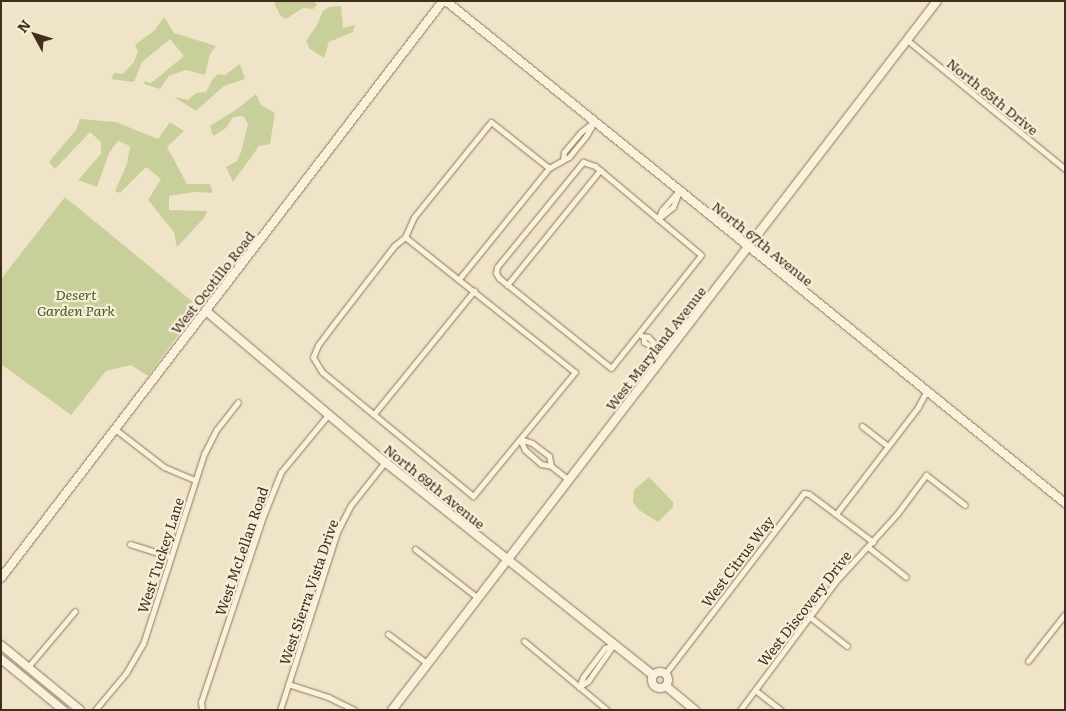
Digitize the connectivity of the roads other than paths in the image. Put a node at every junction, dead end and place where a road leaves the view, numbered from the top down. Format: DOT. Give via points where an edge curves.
graph roads {
  1 [pos="445,1"];
  2 [pos="937,1"];
  3 [pos="907,40"];
  4 [pos="594,122"];
  5 [pos="549,168"];
  6 [pos="1065,169"];
  7 [pos="600,170"];
  8 [pos="679,191"];
  9 [pos="658,219"];
  10 [pos="405,237"];
  11 [pos="748,247"];
  12 [pos="459,279"];
  13 [pos="508,285"];
  14 [pos="474,291"];
  15 [pos="206,311"];
  16 [pos="638,333"];
  17 [pos="665,355"];
  18 [pos="926,392"];
  19 [pos="238,402"];
  20 [pos="374,414"];
  21 [pos="328,415"];
  22 [pos="862,426"];
  23 [pos="115,429"];
  24 [pos="520,439"];
  25 [pos="888,446"];
  26 [pos="385,462"];
  27 [pos="551,466"];
  28 [pos="195,480"];
  29 [pos="569,480"];
  30 [pos="1065,503"];
  31 [pos="965,505"];
  32 [pos="836,514"];
  33 [pos="873,542"];
  34 [pos="130,544"];
  35 [pos="868,547"];
  36 [pos="416,549"];
  37 [pos="171,557"];
  38 [pos="508,558"];
  39 [pos="906,577"];
  40 [pos="1,578"];
  41 [pos="478,598"];
  42 [pos="74,611"];
  43 [pos="1065,614"];
  44 [pos="810,617"];
  45 [pos="388,634"];
  46 [pos="524,641"];
  47 [pos="614,644"];
  48 [pos="1,645"];
  49 [pos="847,646"];
  50 [pos="1,659"];
  51 [pos="1028,661"];
  52 [pos="428,664"];
  53 [pos="28,667"];
  54 [pos="665,674"];
  55 [pos="653,675"];
  56 [pos="288,684"];
  57 [pos="666,686"];
  58 [pos="579,687"];
  59 [pos="754,690"];
  60 [pos="202,708"];
  61 [pos="63,710"];
  62 [pos="80,710"];
  63 [pos="94,710"];
  64 [pos="280,710"];
  65 [pos="356,710"];
  66 [pos="392,710"];
  67 [pos="607,710"];
  68 [pos="695,710"];
  69 [pos="740,710"];
  70 [pos="781,710"];
  1 -- 4 [label="street, North 67th Avenue"];
  1 -- 15 [label="street, West Ocotillo Road"];
  2 -- 3 [label="street, West Maryland Avenue"];
  3 -- 6 [label="street, North 65th Drive"];
  3 -- 11 [label="street, West Maryland Avenue"];
  4 -- 5 [label="street" via="564,152 563,159"];
  4 -- 8 [label="street, North 67th Avenue"];
  5 -- 10 [label="street" via="491,122 414,217"];
  5 -- 12 [label="street"];
  7 -- 9 [label="street"];
  7 -- 13 [label="street"];
  7 -- 13 [label="street" via="588,162 579,165 502,259 496,273"];
  8 -- 9 [label="street" via="673,207"];
  8 -- 11 [label="street, North 67th Avenue"];
  9 -- 16 [label="street" via="701,255"];
  10 -- 12 [label="street"];
  10 -- 20 [label="street" via="394,246 333,325 313,357 322,372"];
  11 -- 17 [label="street, West Maryland Avenue"];
  11 -- 18 [label="street, North 67th Avenue"];
  12 -- 14 [label="street"];
  13 -- 16 [label="street" via="610,368"];
  14 -- 20 [label="street"];
  14 -- 24 [label="street" via="575,372"];
  15 -- 21 [label="street, North 69th Avenue"];
  15 -- 23 [label="street, West Ocotillo Road"];
  16 -- 17 [label="street" via="648,337"];
  17 -- 29 [label="street, West Maryland Avenue"];
  18 -- 25 [label="street"];
  18 -- 30 [label="street, North 67th Avenue"];
  19 -- 28 [label="street, West Tuckey Lane" via="210,441"];
  20 -- 24 [label="street" via="474,496"];
  21 -- 26 [label="street, North 69th Avenue"];
  21 -- 60 [label="street, West McLellan Road" via="281,472 200,702"];
  22 -- 25 [label="street"];
  23 -- 28 [label="street" via="164,467"];
  23 -- 40 [label="street, West Ocotillo Road"];
  24 -- 27 [label="street" via="532,443 548,456"];
  24 -- 27 [label="street" via="524,450 541,464"];
  25 -- 32 [label="street"];
  26 -- 38 [label="street, North 69th Avenue" via="497,553"];
  26 -- 56 [label="street, West Sierra Vista Drive" via="351,505 337,532"];
  27 -- 29 [label="street"];
  28 -- 37 [label="street, West Tuckey Lane"];
  29 -- 38 [label="street, West Maryland Avenue"];
  31 -- 33 [label="street, West Discovery Drive" via="926,475"];
  32 -- 33 [label="street, West Citrus Way"];
  32 -- 54 [label="street, West Citrus Way" via="804,493"];
  33 -- 35 [label="street, West Discovery Drive"];
  34 -- 37 [label="street"];
  35 -- 39 [label="street"];
  35 -- 44 [label="street, West Discovery Drive" via="853,561"];
  36 -- 41 [label="street"];
  37 -- 63 [label="street, West Tuckey Lane" via="136,659"];
  38 -- 41 [label="street, West Maryland Avenue"];
  38 -- 47 [label="street, North 69th Avenue"];
  41 -- 52 [label="street, West Maryland Avenue"];
  42 -- 53 [label="street"];
  43 -- 51 [label="street"];
  44 -- 49 [label="street"];
  44 -- 59 [label="street, West Discovery Drive"];
  45 -- 52 [label="street"];
  46 -- 58 [label="street"];
  47 -- 55 [label="street, North 69th Avenue"];
  47 -- 58 [label="street" via="605,648"];
  48 -- 53 [label="street"];
  50 -- 61 [label="street"];
  52 -- 66 [label="street, West Maryland Avenue"];
  53 -- 62 [label="street"];
  54 -- 55 [label="street" via="658,672"];
  54 -- 57 [label="street" via="668,679"];
  55 -- 57 [label="street, North 69th Avenue" via="651,681 655,687"];
  56 -- 64 [label="street, West Sierra Vista Drive"];
  56 -- 65 [label="street"];
  57 -- 68 [label="street, North 69th Avenue"];
  58 -- 67 [label="street"];
  59 -- 69 [label="street, West Discovery Drive"];
  59 -- 70 [label="street"];
}
